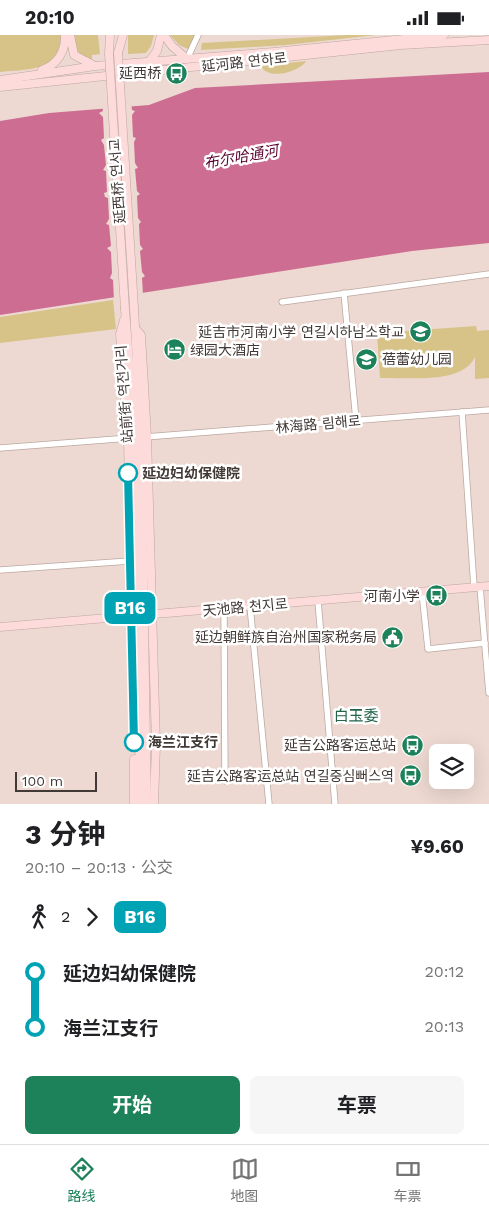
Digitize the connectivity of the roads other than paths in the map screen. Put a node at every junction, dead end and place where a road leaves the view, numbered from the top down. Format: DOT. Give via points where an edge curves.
graph roads {
  1 [pos="65,35"];
  2 [pos="70,35"];
  3 [pos="105,35"];
  4 [pos="110,35"];
  5 [pos="119,35"];
  6 [pos="123,35"];
  7 [pos="157,35"];
  8 [pos="162,35"];
  9 [pos="198,35"];
  10 [pos="444,35"];
  11 [pos="489,39"];
  12 [pos="122,45"];
  13 [pos="109,51"];
  14 [pos="74,55"];
  15 [pos="187,59"];
  16 [pos="146,62"];
  17 [pos="95,66"];
  18 [pos="78,69"];
  19 [pos="139,73"];
  20 [pos="31,75"];
  21 [pos="76,79"];
  22 [pos="0,80"];
  23 [pos="0,87"];
  24 [pos="489,274"];
  25 [pos="344,293"];
  26 [pos="282,302"];
  27 [pos="134,309"];
  28 [pos="125,312"];
  29 [pos="489,410"];
  30 [pos="462,412"];
  31 [pos="356,421"];
  32 [pos="138,437"];
  33 [pos="0,448"];
  34 [pos="130,561"];
  35 [pos="0,570"];
  36 [pos="489,586"];
  37 [pos="477,587"];
  38 [pos="422,592"];
  39 [pos="318,601"];
  40 [pos="250,606"];
  41 [pos="224,609"];
  42 [pos="141,615"];
  43 [pos="0,627"];
  44 [pos="485,643"];
  45 [pos="489,693"];
  46 [pos="224,781"];
  47 [pos="134,804"];
  48 [pos="140,804"];
  49 [pos="147,804"];
  50 [pos="154,804"];
  51 [pos="269,804"];
  52 [pos="335,804"];
  1 -- 20 [label="main road" via="58,59 50,67"];
  2 -- 14 [label="main road"];
  3 -- 13 [label="main road"];
  4 -- 13 [label="main road"];
  5 -- 12 [label="main road"];
  6 -- 12 [label="main road"];
  7 -- 16 [label="main road"];
  8 -- 15 [label="main road"];
  8 -- 16 [label="main road" via="159,48"];
  9 -- 15 [label="street"];
  10 -- 15 [label="main road, 延河路 연하로"];
  11 -- 19 [label="main road, 延河路 연하로"];
  12 -- 27 [label="main road, 延西桥 연서교, bridge" via="118,53"];
  13 -- 28 [label="main road, 延西桥 연서교, bridge"];
  14 -- 17 [label="main road"];
  14 -- 18 [label="main road"];
  15 -- 16 [label="main road, 延河路 연하로"];
  16 -- 17 [label="main road, 延河路 연하로"];
  16 -- 19 [label="main road"];
  17 -- 18 [label="main road, 延河路 연하로"];
  18 -- 20 [label="main road, 延河路 연하로"];
  18 -- 21 [label="main road"];
  19 -- 21 [label="main road, 延河路 연하로"];
  20 -- 22 [label="main road, 延河路 연하로"];
  21 -- 23 [label="main road, 延河路 연하로"];
  24 -- 25 [label="street"];
  25 -- 26 [label="street"];
  25 -- 31 [label="street"];
  27 -- 32 [label="main road, 站前街 역전거리"];
  28 -- 32 [label="main road, 站前街 역전거리"];
  29 -- 30 [label="street, 林海路 림해로"];
  30 -- 31 [label="street, 林海路 림해로"];
  30 -- 37 [label="street"];
  31 -- 32 [label="street, 林海路 림해로"];
  32 -- 33 [label="street, 林海路 림해로"];
  32 -- 34 [label="main road, 站前街 역전거리"];
  32 -- 42 [label="main road, 站前街 역전거리"];
  34 -- 35 [label="street"];
  34 -- 42 [label="main road, 站前街 역전거리"];
  36 -- 37 [label="main road, 天池路 천지로"];
  37 -- 38 [label="main road, 天池路 천지로"];
  37 -- 44 [label="street"];
  38 -- 39 [label="main road, 天池路 천지로"];
  38 -- 44 [label="street" via="428,649"];
  39 -- 40 [label="main road, 天池路 천지로"];
  39 -- 52 [label="street"];
  40 -- 41 [label="main road, 天池路 천지로"];
  40 -- 51 [label="street"];
  41 -- 42 [label="main road, 天池路 천지로"];
  41 -- 46 [label="street"];
  42 -- 43 [label="main road, 天池路 천지로"];
  42 -- 47 [label="main road, 站前街 역전거리"];
  42 -- 48 [label="main road, 站前街 역전거리"];
  42 -- 49 [label="main road, 站前街 역전거리"];
  42 -- 50 [label="main road, 站前街 역전거리" via="156,744"];
  44 -- 45 [label="street"];
}
